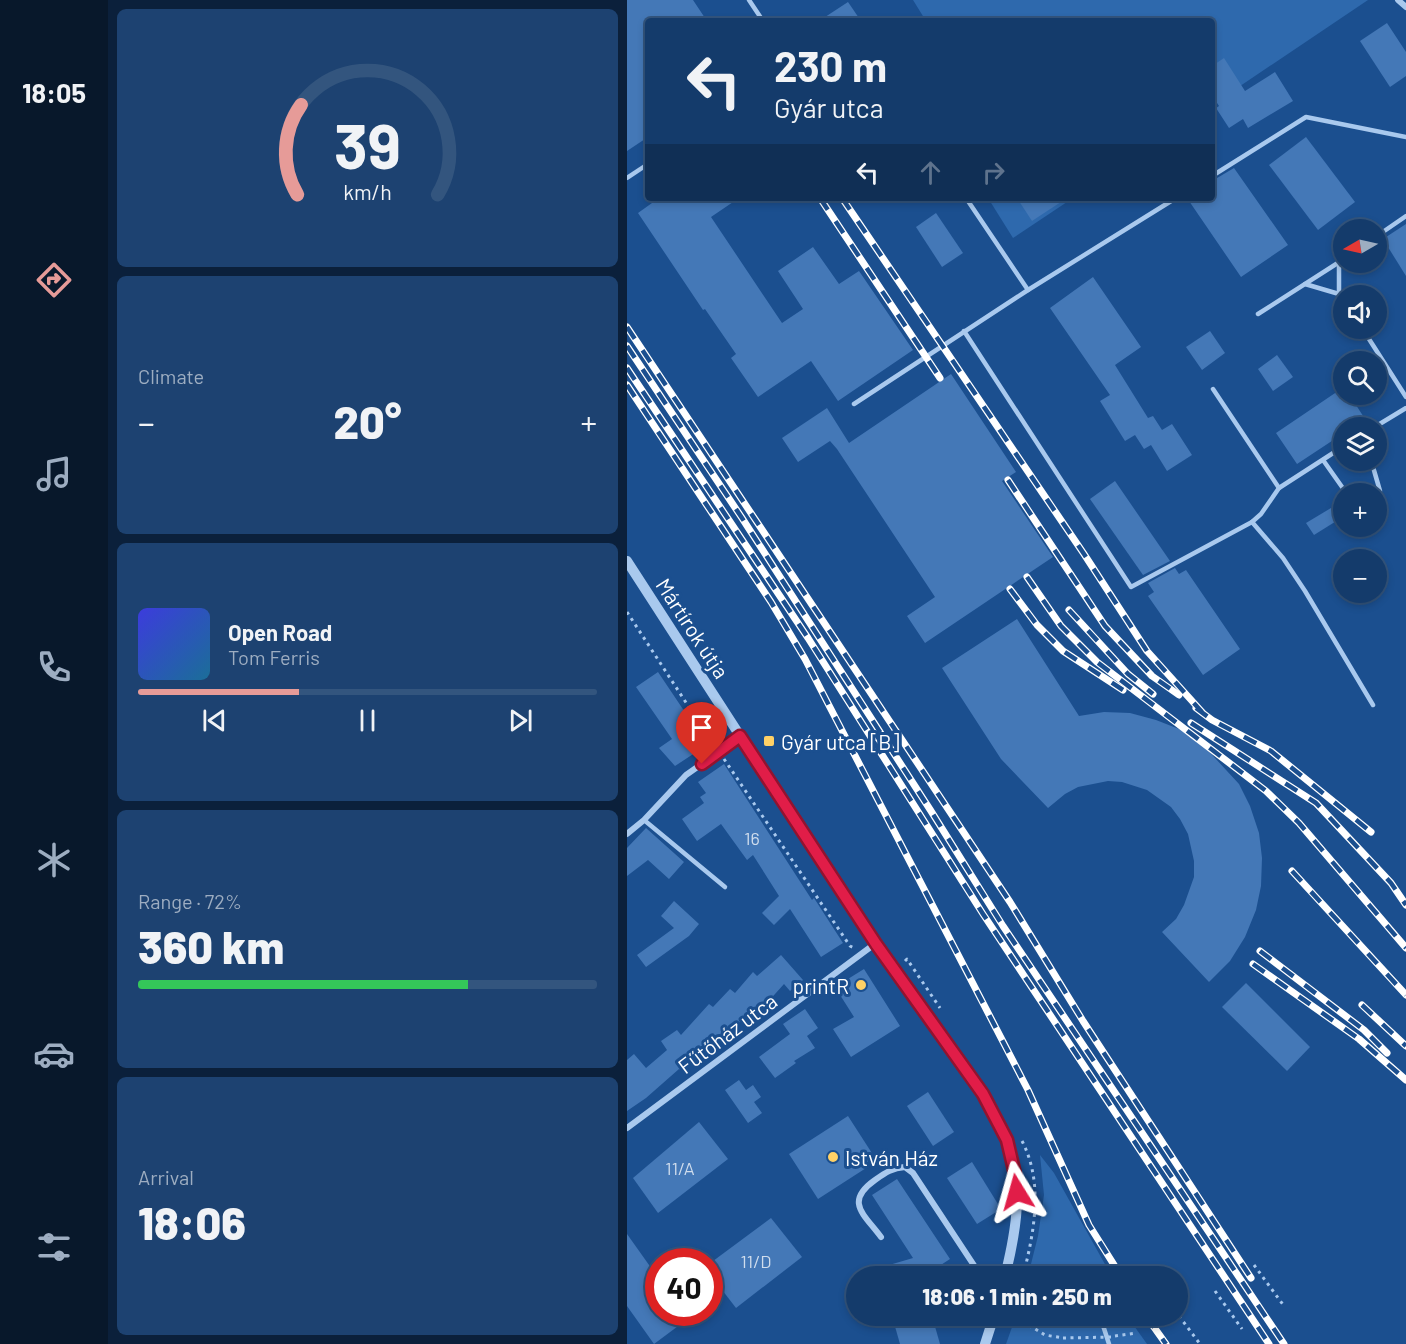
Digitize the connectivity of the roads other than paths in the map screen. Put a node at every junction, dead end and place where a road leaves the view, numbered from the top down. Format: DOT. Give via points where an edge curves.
graph roads {
  1 [pos="749,0"];
  2 [pos="1398,0"];
  3 [pos="1406,7"];
  4 [pos="761,18"];
  5 [pos="1406,137"];
  6 [pos="645,166"];
  7 [pos="1215,174"];
  8 [pos="627,178"];
  9 [pos="968,201"];
  10 [pos="1171,201"];
  11 [pos="1406,216"];
  12 [pos="1387,229"];
  13 [pos="1333,267"];
  14 [pos="1305,284"];
  15 [pos="1028,290"];
  16 [pos="1333,292"];
  17 [pos="1258,314"];
  18 [pos="964,331"];
  19 [pos="1369,339"];
  20 [pos="1213,389"];
  21 [pos="1406,397"];
  22 [pos="854,404"];
  23 [pos="1406,408"];
  24 [pos="1387,420"];
  25 [pos="1333,453"];
  26 [pos="1323,460"];
  27 [pos="1339,483"];
  28 [pos="1279,488"];
  29 [pos="1252,522"];
  30 [pos="627,561"];
  31 [pos="1373,705"];
  32 [pos="740,736"];
  33 [pos="644,820"];
  34 [pos="627,834"];
  35 [pos="725,887"];
  36 [pos="876,944"];
  37 [pos="627,1128"];
  38 [pos="881,1238"];
  39 [pos="974,1266"];
  40 [pos="1007,1266"];
  41 [pos="991,1326"];
  42 [pos="1103,1326"];
  43 [pos="985,1344"];
  44 [pos="1109,1344"];
  1 -- 4 [label="lane"];
  2 -- 3 [label="street"];
  5 -- 7 [label="lane" via="1306,117"];
  6 -- 8 [label="lane"];
  9 -- 15 [label="lane"];
  10 -- 15 [label="lane"];
  11 -- 12 [label="lane"];
  13 -- 14 [label="lane"];
  14 -- 16 [label="lane"];
  14 -- 17 [label="lane"];
  15 -- 18 [label="lane"];
  18 -- 22 [label="lane"];
  18 -- 29 [label="lane" via="1131,587"];
  19 -- 21 [label="lane"];
  20 -- 28 [label="lane"];
  23 -- 24 [label="lane"];
  25 -- 26 [label="lane"];
  26 -- 27 [label="lane"];
  26 -- 28 [label="lane"];
  28 -- 29 [label="lane"];
  29 -- 31 [label="lane" via="1305,591"];
  30 -- 32 [label="street, Mártírok útja"];
  32 -- 33 [label="street" via="686,776"];
  32 -- 36 [label="street, Mártírok útja"];
  33 -- 34 [label="street"];
  33 -- 35 [label="lane"];
  36 -- 37 [label="street, Fűtőház utca"];
  36 -- 40 [label="street, Mártírok útja" via="983,1094 1007,1140 1017,1192 1015,1232"];
  38 -- 39 [label="street" via="859,1208 858,1198 862,1189 893,1168 905,1167 913,1173"];
  41 -- 43 [label="street"];
  42 -- 44 [label="lane"];
}
